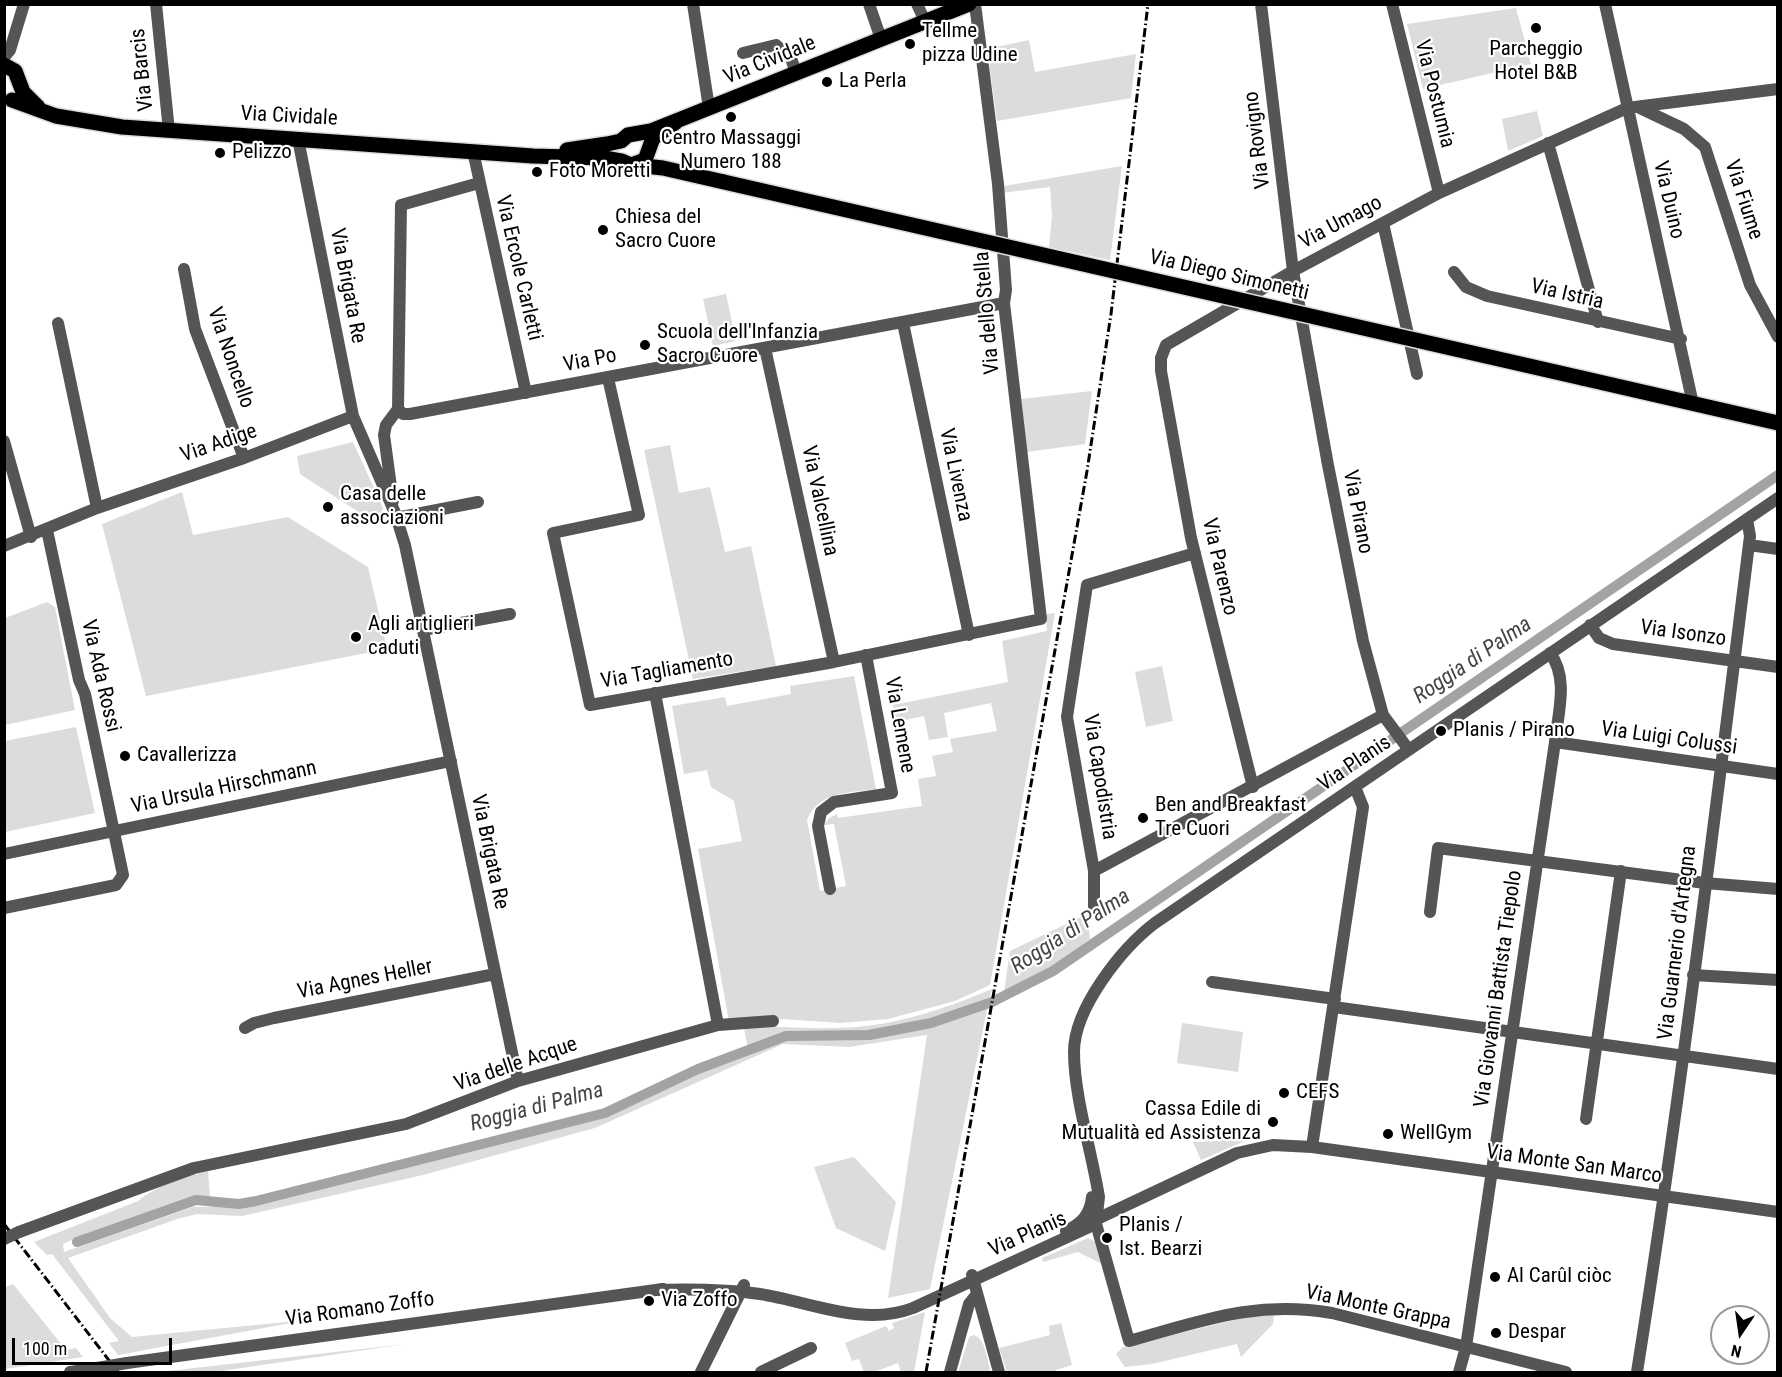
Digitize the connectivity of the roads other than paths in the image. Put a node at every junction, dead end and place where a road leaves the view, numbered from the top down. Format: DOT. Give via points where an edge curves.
graph roads {
  1 [pos="24,4"];
  2 [pos="156,4"];
  3 [pos="693,4"];
  4 [pos="869,4"];
  5 [pos="917,4"];
  6 [pos="969,4"];
  7 [pos="975,4"];
  8 [pos="1261,4"];
  9 [pos="1392,4"];
  10 [pos="1605,4"];
  11 [pos="926,21"];
  12 [pos="881,39"];
  13 [pos="7,53"];
  14 [pos="743,53"];
  15 [pos="796,73"];
  16 [pos="13,74"];
  17 [pos="1778,89"];
  18 [pos="8,101"];
  19 [pos="715,106"];
  20 [pos="1632,108"];
  21 [pos="44,112"];
  22 [pos="676,122"];
  23 [pos="169,131"];
  24 [pos="627,138"];
  25 [pos="298,139"];
  26 [pos="1548,142"];
  27 [pos="649,148"];
  28 [pos="473,151"];
  29 [pos="533,156"];
  30 [pos="629,163"];
  31 [pos="672,170"];
  32 [pos="479,183"];
  33 [pos="1439,193"];
  34 [pos="1383,223"];
  35 [pos="184,269"];
  36 [pos="1293,271"];
  37 [pos="1454,272"];
  38 [pos="1004,303"];
  39 [pos="1598,322"];
  40 [pos="58,323"];
  41 [pos="903,323"];
  42 [pos="1778,337"];
  43 [pos="1681,339"];
  44 [pos="765,348"];
  45 [pos="1162,352"];
  46 [pos="1417,374"];
  47 [pos="608,378"];
  48 [pos="526,393"];
  49 [pos="1693,404"];
  50 [pos="398,409"];
  51 [pos="353,416"];
  52 [pos="1778,423"];
  53 [pos="384,435"];
  54 [pos="361,440"];
  55 [pos="4,441"];
  56 [pos="244,458"];
  57 [pos="384,474"];
  58 [pos="1778,498"];
  59 [pos="477,502"];
  60 [pos="97,508"];
  61 [pos="396,515"];
  62 [pos="1747,519"];
  63 [pos="47,530"];
  64 [pos="31,537"];
  65 [pos="1749,545"];
  66 [pos="4,546"];
  67 [pos="1778,549"];
  68 [pos="1195,553"];
  69 [pos="510,614"];
  70 [pos="1041,619"];
  71 [pos="1590,625"];
  72 [pos="423,630"];
  73 [pos="969,634"];
  74 [pos="1550,653"];
  75 [pos="866,655"];
  76 [pos="1734,661"];
  77 [pos="834,662"];
  78 [pos="1778,667"];
  79 [pos="655,693"];
  80 [pos="1387,720"];
  81 [pos="1555,742"];
  82 [pos="1407,747"];
  83 [pos="451,761"];
  84 [pos="1720,766"];
  85 [pos="1778,774"];
  86 [pos="1253,787"];
  87 [pos="1355,787"];
  88 [pos="114,831"];
  89 [pos="4,854"];
  90 [pos="1538,859"];
  91 [pos="1094,871"];
  92 [pos="1621,871"];
  93 [pos="1705,883"];
  94 [pos="830,889"];
  95 [pos="1778,889"];
  96 [pos="4,908"];
  97 [pos="1094,908"];
  98 [pos="1430,912"];
  99 [pos="495,974"];
  100 [pos="1693,975"];
  101 [pos="1778,981"];
  102 [pos="1212,982"];
  103 [pos="1334,1003"];
  104 [pos="772,1021"];
  105 [pos="718,1025"];
  106 [pos="245,1028"];
  107 [pos="1512,1032"];
  108 [pos="1597,1043"];
  109 [pos="1683,1056"];
  110 [pos="1778,1069"];
  111 [pos="518,1081"];
  112 [pos="1586,1119"];
  113 [pos="1312,1147"];
  114 [pos="1491,1173"];
  115 [pos="1664,1198"];
  116 [pos="1778,1212"];
  117 [pos="1091,1217"];
  118 [pos="4,1239"];
  119 [pos="973,1278"];
  120 [pos="742,1288"];
  121 [pos="977,1294"];
  122 [pos="986,1323"];
  123 [pos="963,1328"];
  124 [pos="1466,1347"];
  125 [pos="811,1348"];
  126 [pos="705,1369"];
  127 [pos="70,1372"];
  128 [pos="761,1372"];
  129 [pos="950,1372"];
  130 [pos="999,1372"];
  131 [pos="1459,1372"];
  132 [pos="1566,1372"];
  133 [pos="1637,1372"];
  1 -- 13 [label="street"];
  2 -- 23 [label="street, Via Barcis"];
  3 -- 19 [label="street" via="704,72"];
  4 -- 12 [label="street"];
  5 -- 11 [label="street"];
  6 -- 11 [label="main road, Via Cividale"];
  7 -- 38 [label="street, Via dello Stella" via="998,184"];
  8 -- 36 [label="street, Via Rovigno"];
  9 -- 33 [label="street, Via Postumia"];
  10 -- 20 [label="street, Via Duino"];
  11 -- 12 [label="main road, Via Cividale"];
  12 -- 15 [label="main road, Via Cividale"];
  13 -- 16 [label="street"];
  14 -- 15 [label="street" via="776,45 791,58"];
  15 -- 19 [label="main road, Via Cividale"];
  16 -- 18 [label="main road, Via Cividale"];
  16 -- 21 [label="main road" via="31,102"];
  17 -- 20 [label="street, Via Umago"];
  18 -- 21 [label="main road, Via Cividale"];
  19 -- 22 [label="main road, Via Cividale"];
  20 -- 26 [label="street, Via Umago"];
  20 -- 42 [label="street, Via Fiume" via="1684,129 1705,147 1750,285"];
  20 -- 43 [label="street, Via Duino"];
  21 -- 23 [label="main road, Via Cividale"];
  22 -- 24 [label="main road, Via Cividale"];
  22 -- 27 [label="main road, Via Cividale" via="656,135"];
  23 -- 25 [label="main road, Via Cividale"];
  24 -- 27 [label="main road" via="645,140"];
  24 -- 29 [label="main road, Via Cividale"];
  24 -- 30 [label="main road" via="618,151"];
  25 -- 28 [label="main road, Via Cividale"];
  25 -- 51 [label="street, Via Brigata Re"];
  26 -- 33 [label="street, Via Umago"];
  26 -- 39 [label="street"];
  27 -- 30 [label="main road, Via Cividale" via="645,160"];
  27 -- 31 [label="main road, Via Diego Simonetti" via="654,159"];
  28 -- 29 [label="main road, Via Cividale"];
  28 -- 32 [label="street, Via Ercole Carletti"];
  29 -- 30 [label="main road, Via Cividale"];
  30 -- 31 [label="main road, Via Diego Simonetti"];
  31 -- 49 [label="main road, Via Diego Simonetti, bridge"];
  32 -- 48 [label="street, Via Ercole Carletti"];
  32 -- 50 [label="street" via="401,205"];
  33 -- 34 [label="street, Via Umago"];
  34 -- 36 [label="street, Via Umago"];
  34 -- 46 [label="street"];
  35 -- 56 [label="street, Via Noncello" via="195,329"];
  36 -- 45 [label="street, Via Umago" via="1172,340"];
  36 -- 80 [label="street, Via Pirano" via="1363,641"];
  37 -- 39 [label="street, Via Istria" via="1466,287 1487,296"];
  38 -- 41 [label="street, Via Po"];
  38 -- 70 [label="street, Via dello Stella"];
  39 -- 43 [label="street, Via Istria"];
  40 -- 60 [label="street"];
  41 -- 44 [label="street, Via Po"];
  41 -- 73 [label="street, Via Livenza"];
  43 -- 49 [label="street, Via Duino"];
  44 -- 47 [label="street, Via Po"];
  44 -- 77 [label="street, Via Valcellina"];
  45 -- 68 [label="street, Via Parenzo" via="1163,383"];
  47 -- 48 [label="street, Via Po"];
  47 -- 79 [label="street, Via Tagliamento" via="639,515 553,533 590,705"];
  48 -- 50 [label="street, Via Po" via="410,414"];
  49 -- 52 [label="main road, Via Diego Simonetti"];
  50 -- 53 [label="street"];
  51 -- 54 [label="street, Via Brigata Re"];
  51 -- 56 [label="street, Via Adige"];
  53 -- 54 [label="street"];
  53 -- 57 [label="street, Via Brigata Re"];
  54 -- 57 [label="street, Via Brigata Re"];
  55 -- 64 [label="street"];
  56 -- 60 [label="street, Via Adige"];
  57 -- 61 [label="street, Via Brigata Re"];
  58 -- 62 [label="street, Via Planis"];
  59 -- 61 [label="street"];
  60 -- 63 [label="street, Via Adige"];
  61 -- 72 [label="street, Via Brigata Re"];
  62 -- 65 [label="street, Via Guarnerio d'Artegna"];
  62 -- 71 [label="street, Via Planis"];
  63 -- 64 [label="street, Via Adige"];
  63 -- 88 [label="street, Via Ada Rossi"];
  64 -- 66 [label="street, Via Adige"];
  65 -- 67 [label="street"];
  65 -- 76 [label="street, Via Guarnerio d'Artegna"];
  68 -- 86 [label="street, Via Parenzo"];
  68 -- 91 [label="street, Via Capodistria" via="1088,585 1067,717"];
  69 -- 72 [label="street"];
  70 -- 73 [label="street, Via Tagliamento"];
  71 -- 74 [label="street, Via Planis"];
  71 -- 76 [label="street, Via Isonzo" via="1599,638 1613,644"];
  72 -- 83 [label="street, Via Brigata Re"];
  73 -- 75 [label="street, Via Tagliamento"];
  74 -- 81 [label="street, Via Giovanni Battista Tiepolo" via="1561,682"];
  74 -- 82 [label="street, Via Planis"];
  75 -- 77 [label="street, Via Tagliamento"];
  75 -- 94 [label="street, Via Lemene" via="892,793 834,802 821,812 818,826"];
  76 -- 78 [label="street, Via Isonzo"];
  76 -- 84 [label="street, Via Guarnerio d'Artegna"];
  77 -- 79 [label="street, Via Tagliamento"];
  79 -- 105 [label="street"];
  80 -- 82 [label="street, Via Pirano"];
  80 -- 86 [label="street, Via Capodistria"];
  81 -- 84 [label="street, Via Luigi Colussi"];
  81 -- 90 [label="street, Via Giovanni Battista Tiepolo"];
  82 -- 87 [label="street, Via Planis"];
  83 -- 88 [label="street, Via Ursula Hirschmann"];
  83 -- 99 [label="street, Via Brigata Re"];
  84 -- 85 [label="street, Via Luigi Colussi"];
  84 -- 93 [label="street, Via Guarnerio d'Artegna"];
  86 -- 91 [label="street, Via Capodistria"];
  87 -- 103 [label="street" via="1363,807"];
  87 -- 117 [label="street, Via Planis" via="1155,923 1129,945 1115,964 1081,1021 1075,1044 1087,1139"];
  88 -- 89 [label="street, Via Ursula Hirschmann"];
  88 -- 96 [label="street, Via Ada Rossi" via="123,875 119,882"];
  90 -- 92 [label="street"];
  90 -- 98 [label="street, Via Giovanni Battista Tiepolo" via="1438,848"];
  90 -- 107 [label="street, Via Giovanni Battista Tiepolo"];
  91 -- 97 [label="street, Via Capodistria"];
  92 -- 93 [label="street"];
  92 -- 108 [label="street"];
  93 -- 95 [label="street"];
  93 -- 100 [label="street, Via Guarnerio d'Artegna"];
  99 -- 106 [label="street, Via Agnes Heller" via="274,1018"];
  99 -- 111 [label="street, Via Brigata Re"];
  100 -- 101 [label="street"];
  100 -- 109 [label="street, Via Guarnerio d'Artegna"];
  102 -- 103 [label="street"];
  103 -- 107 [label="street"];
  103 -- 113 [label="street"];
  104 -- 105 [label="street, Via delle Acque"];
  105 -- 111 [label="street, Via delle Acque"];
  107 -- 108 [label="street"];
  107 -- 114 [label="street, Via Giovanni Battista Tiepolo"];
  108 -- 109 [label="street"];
  108 -- 112 [label="street"];
  109 -- 110 [label="street"];
  109 -- 115 [label="street, Via Guarnerio d'Artegna"];
  111 -- 118 [label="street, Via delle Acque, bridge" via="406,1124 194,1168"];
  113 -- 114 [label="street, Via Monte San Marco"];
  113 -- 117 [label="street, Via Monte San Marco" via="1273,1145 1236,1153"];
  114 -- 115 [label="street, Via Monte San Marco"];
  114 -- 124 [label="street, Via Giovanni Battista Tiepolo"];
  115 -- 116 [label="street, Via Monte San Marco"];
  115 -- 133 [label="street, Via Guarnerio d'Artegna"];
  117 -- 119 [label="street, Via Planis" via="1084,1230"];
  117 -- 124 [label="street, Via Monte Grappa" via="1129,1341 1248,1310 1296,1309 1332,1313"];
  119 -- 120 [label="street, Via Romano Zoffo" via="892,1306 866,1308"];
  119 -- 120 [label="street, Via Romano Zoffo" via="892,1315 856,1314"];
  119 -- 121 [label="street"];
  120 -- 126 [label="street"];
  120 -- 127 [label="street, Via Romano Zoffo, bridge" via="655,1290"];
  121 -- 122 [label="street"];
  121 -- 123 [label="street" via="969,1304"];
  122 -- 123 [label="street"];
  122 -- 130 [label="street"];
  123 -- 129 [label="street"];
  124 -- 131 [label="street, Via Giovanni Battista Tiepolo"];
  124 -- 132 [label="street, Via Monte Grappa"];
  125 -- 128 [label="street"];
}
